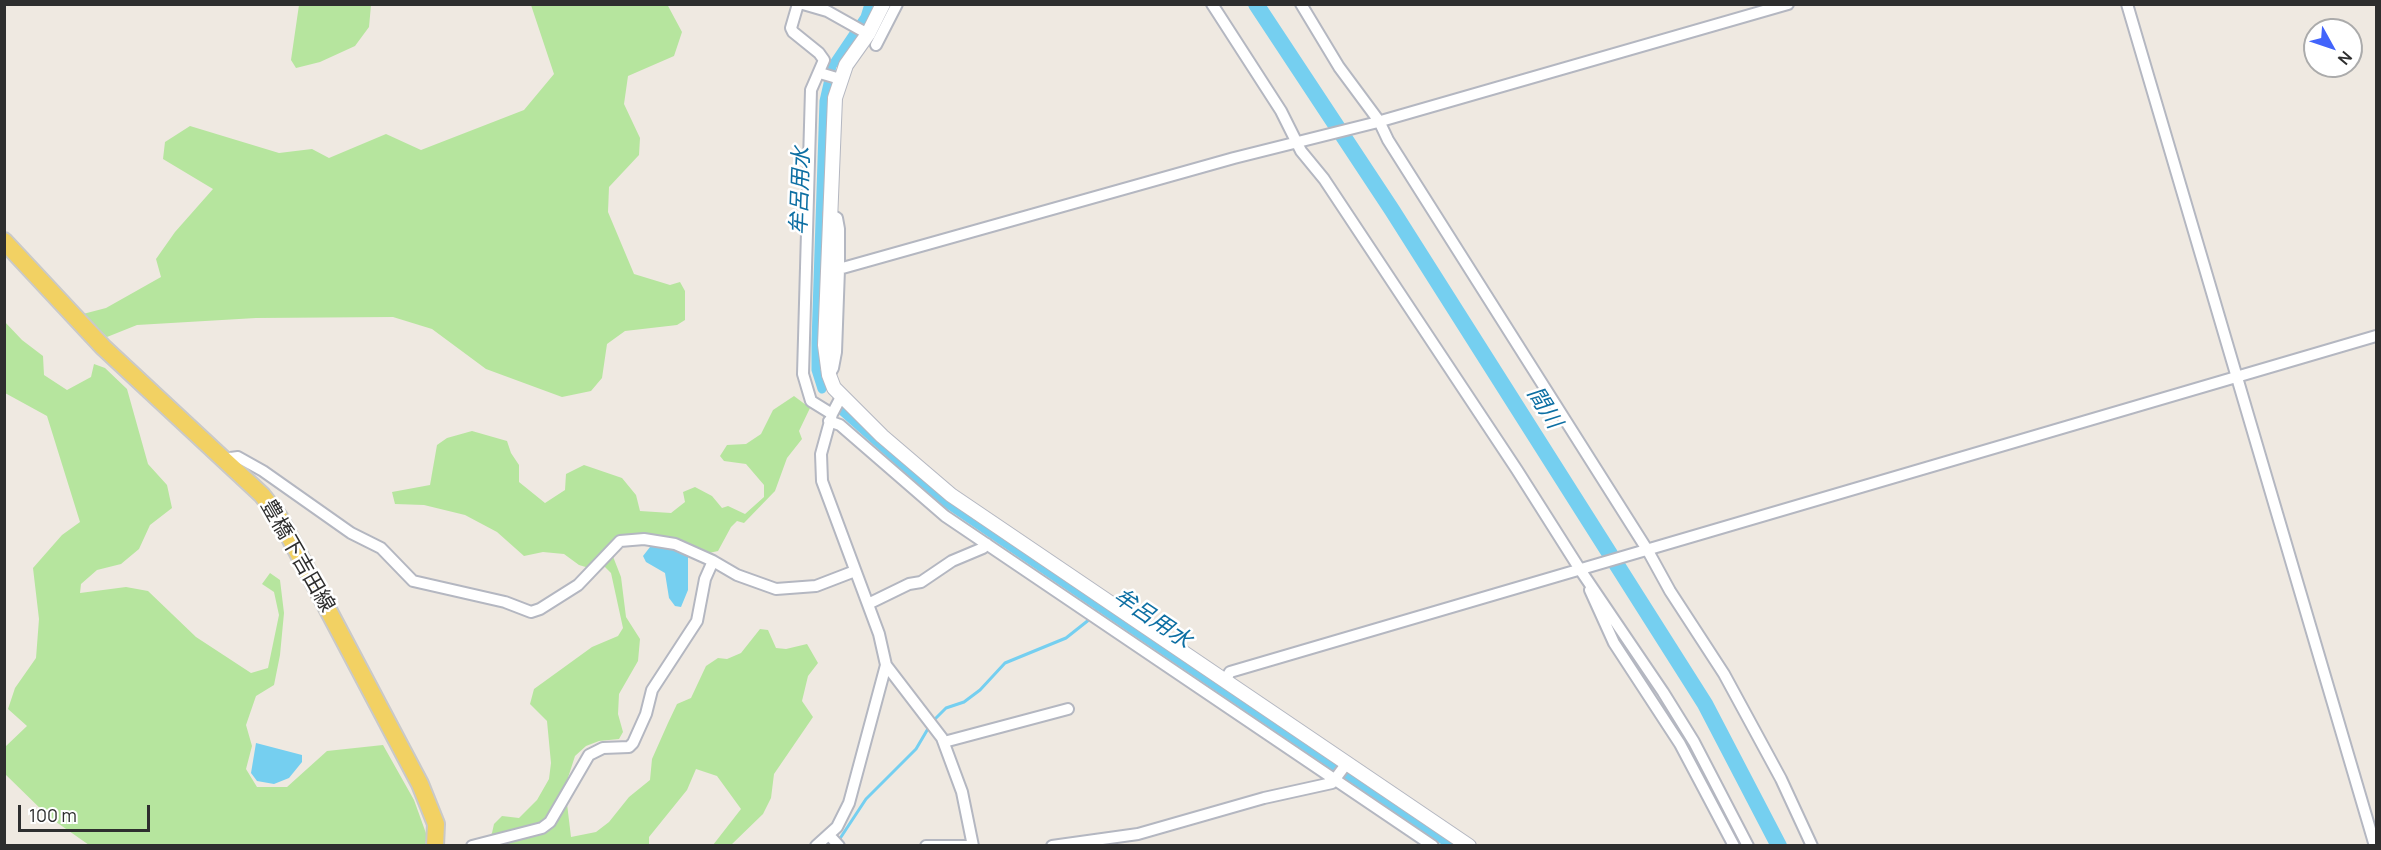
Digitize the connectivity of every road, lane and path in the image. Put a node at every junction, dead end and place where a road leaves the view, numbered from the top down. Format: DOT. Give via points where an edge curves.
graph roads {
  1 [pos="798,4"];
  2 [pos="803,4"];
  3 [pos="883,4"];
  4 [pos="897,4"];
  5 [pos="1212,4"];
  6 [pos="1301,4"];
  7 [pos="1788,4"];
  8 [pos="2127,4"];
  9 [pos="869,36"];
  10 [pos="829,76"];
  11 [pos="1377,122"];
  12 [pos="1299,142"];
  13 [pos="829,214"];
  14 [pos="4,241"];
  15 [pos="839,269"];
  16 [pos="815,296"];
  17 [pos="2376,336"];
  18 [pos="828,375"];
  19 [pos="2238,379"];
  20 [pos="841,398"];
  21 [pos="831,418"];
  22 [pos="223,459"];
  23 [pos="987,544"];
  24 [pos="1645,552"];
  25 [pos="714,561"];
  26 [pos="1583,570"];
  27 [pos="855,571"];
  28 [pos="1590,584"];
  29 [pos="868,604"];
  30 [pos="1110,604"];
  31 [pos="1097,616"];
  32 [pos="886,665"];
  33 [pos="1225,680"];
  34 [pos="1068,709"];
  35 [pos="944,742"];
  36 [pos="1346,764"];
  37 [pos="1337,777"];
  38 [pos="834,840"];
  39 [pos="1453,840"];
  40 [pos="973,845"];
  41 [pos="435,846"];
  42 [pos="472,846"];
  43 [pos="816,846"];
  44 [pos="926,846"];
  45 [pos="1052,846"];
  46 [pos="1433,846"];
  47 [pos="1469,846"];
  48 [pos="1734,846"];
  49 [pos="1748,846"];
  50 [pos="1812,846"];
  51 [pos="2375,846"];
  1 -- 10 [label="street" via="792,28 824,57"];
  2 -- 9 [label="street" via="827,10"];
  3 -- 9 [label="street"];
  4 -- 9 [label="street"];
  5 -- 12 [label="street"];
  6 -- 11 [label="street"];
  7 -- 11 [label="street"];
  8 -- 19 [label="street"];
  9 -- 10 [label="street"];
  10 -- 13 [label="street" via="835,98"];
  10 -- 16 [label="street" via="811,90"];
  11 -- 12 [label="street"];
  11 -- 24 [label="street"];
  12 -- 15 [label="street"];
  12 -- 26 [label="street"];
  13 -- 15 [label="street" via="837,218"];
  13 -- 16 [label="street"];
  14 -- 22 [label="main road, 豊橋下吉田線" via="103,347"];
  15 -- 18 [label="street" via="836,352"];
  16 -- 18 [label="street"];
  16 -- 21 [label="street" via="803,374 811,400"];
  17 -- 19 [label="street"];
  18 -- 20 [label="street"];
  19 -- 24 [label="street"];
  19 -- 51 [label="street"];
  20 -- 21 [label="street"];
  20 -- 30 [label="street" via="951,495"];
  21 -- 23 [label="street" via="921,497"];
  21 -- 27 [label="street" via="821,454 822,481"];
  22 -- 25 [label="street" via="238,458 263,471 351,533 381,548 413,581 506,602 531,612 578,585 620,540 675,544"];
  22 -- 41 [label="main road, 豊橋下吉田線" via="262,495 279,517 420,784 436,824"];
  23 -- 29 [label="street" via="921,582"];
  23 -- 31 [label="street"];
  24 -- 26 [label="street"];
  24 -- 50 [label="street" via="1748,714"];
  25 -- 27 [label="street" via="737,575 776,589 816,586"];
  25 -- 42 [label="street" via="705,579 698,621 652,690 633,742 628,747 603,748 589,755 550,822 542,828"];
  26 -- 28 [label="street"];
  26 -- 33 [label="street" via="1230,672"];
  27 -- 29 [label="street"];
  28 -- 48 [label="street" via="1614,643 1680,744"];
  28 -- 49 [label="street" via="1694,742"];
  29 -- 32 [label="street"];
  30 -- 31 [label="street"];
  30 -- 33 [label="street"];
  31 -- 37 [label="street"];
  32 -- 35 [label="street"];
  32 -- 38 [label="street" via="849,803"];
  33 -- 36 [label="street"];
  34 -- 35 [label="street"];
  35 -- 40 [label="street" via="963,792"];
  36 -- 37 [label="street"];
  36 -- 39 [label="street"];
  37 -- 45 [label="street" via="1332,783 1138,834"];
  37 -- 46 [label="street"];
  38 -- 43 [label="street"];
  39 -- 47 [label="street"];
  40 -- 44 [label="street"];
}
